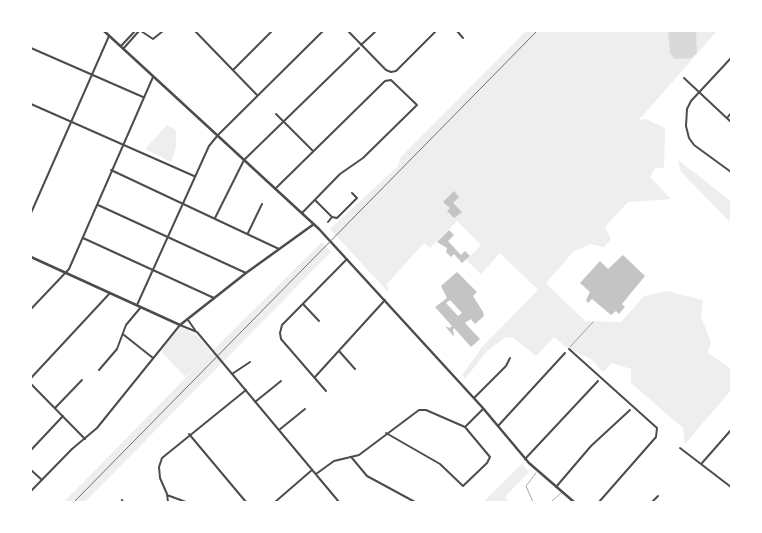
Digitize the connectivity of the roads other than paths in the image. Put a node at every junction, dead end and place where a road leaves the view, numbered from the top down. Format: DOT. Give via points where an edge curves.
graph roads {
  1 [pos="104,31"];
  2 [pos="135,31"];
  3 [pos="140,31"];
  4 [pos="163,31"];
  5 [pos="194,31"];
  6 [pos="272,31"];
  7 [pos="323,31"];
  8 [pos="348,31"];
  9 [pos="376,31"];
  10 [pos="436,31"];
  11 [pos="457,31"];
  12 [pos="109,36"];
  13 [pos="464,38"];
  14 [pos="361,45"];
  15 [pos="31,48"];
  16 [pos="121,48"];
  17 [pos="359,48"];
  18 [pos="731,58"];
  19 [pos="233,70"];
  20 [pos="91,75"];
  21 [pos="153,76"];
  22 [pos="684,78"];
  23 [pos="698,91"];
  24 [pos="257,96"];
  25 [pos="144,97"];
  26 [pos="31,104"];
  27 [pos="276,114"];
  28 [pos="731,114"];
  29 [pos="727,118"];
  30 [pos="71,121"];
  31 [pos="284,121"];
  32 [pos="731,122"];
  33 [pos="218,135"];
  34 [pos="123,144"];
  35 [pos="314,151"];
  36 [pos="244,160"];
  37 [pos="111,170"];
  38 [pos="731,172"];
  39 [pos="194,176"];
  40 [pos="275,189"];
  41 [pos="352,193"];
  42 [pos="315,200"];
  43 [pos="182,203"];
  44 [pos="98,204"];
  45 [pos="262,204"];
  46 [pos="31,213"];
  47 [pos="302,213"];
  48 [pos="332,217"];
  49 [pos="214,218"];
  50 [pos="328,222"];
  51 [pos="314,224"];
  52 [pos="248,234"];
  53 [pos="167,236"];
  54 [pos="83,238"];
  55 [pos="279,249"];
  56 [pos="31,257"];
  57 [pos="347,259"];
  58 [pos="152,270"];
  59 [pos="65,273"];
  60 [pos="246,273"];
  61 [pos="110,293"];
  62 [pos="214,298"];
  63 [pos="385,300"];
  64 [pos="303,304"];
  65 [pos="139,306"];
  66 [pos="31,309"];
  67 [pos="187,319"];
  68 [pos="319,321"];
  69 [pos="593,322"];
  70 [pos="180,325"];
  71 [pos="197,332"];
  72 [pos="124,335"];
  73 [pos="569,349"];
  74 [pos="339,351"];
  75 [pos="565,353"];
  76 [pos="510,358"];
  77 [pos="154,359"];
  78 [pos="250,362"];
  79 [pos="354,369"];
  80 [pos="99,370"];
  81 [pos="232,374"];
  82 [pos="315,377"];
  83 [pos="31,378"];
  84 [pos="82,380"];
  85 [pos="281,381"];
  86 [pos="598,381"];
  87 [pos="31,384"];
  88 [pos="246,390"];
  89 [pos="326,391"];
  90 [pos="474,398"];
  91 [pos="255,402"];
  92 [pos="55,408"];
  93 [pos="304,408"];
  94 [pos="483,409"];
  95 [pos="630,410"];
  96 [pos="63,416"];
  97 [pos="498,426"];
  98 [pos="465,427"];
  99 [pos="279,430"];
  100 [pos="731,430"];
  101 [pos="189,434"];
  102 [pos="386,434"];
  103 [pos="85,439"];
  104 [pos="680,448"];
  105 [pos="31,450"];
  106 [pos="352,458"];
  107 [pos="525,459"];
  108 [pos="702,463"];
  109 [pos="31,470"];
  110 [pos="312,470"];
  111 [pos="537,471"];
  112 [pos="316,474"];
  113 [pos="42,480"];
  114 [pos="556,487"];
  115 [pos="731,487"];
  116 [pos="31,491"];
  117 [pos="562,493"];
  118 [pos="167,495"];
  119 [pos="658,496"];
  120 [pos="168,502"];
  121 [pos="186,502"];
  122 [pos="246,502"];
  123 [pos="275,502"];
  124 [pos="339,502"];
  125 [pos="415,502"];
  126 [pos="533,502"];
  127 [pos="551,502"];
  128 [pos="574,502"];
  129 [pos="599,502"];
  130 [pos="652,502"];
  1 -- 12 [label="street"];
  2 -- 16 [label="street"];
  3 -- 4 [label="street" via="153,39"];
  3 -- 16 [label="street"];
  5 -- 19 [label="street"];
  6 -- 19 [label="street"];
  7 -- 24 [label="street"];
  8 -- 14 [label="street"];
  9 -- 14 [label="street"];
  10 -- 14 [label="street" via="396,71 391,72"];
  11 -- 13 [label="street"];
  12 -- 16 [label="street"];
  12 -- 20 [label="street"];
  15 -- 20 [label="street"];
  16 -- 21 [label="street"];
  17 -- 31 [label="street"];
  18 -- 23 [label="street"];
  19 -- 24 [label="street"];
  20 -- 25 [label="street"];
  20 -- 30 [label="street"];
  21 -- 25 [label="street"];
  21 -- 33 [label="street"];
  22 -- 23 [label="street"];
  23 -- 29 [label="street"];
  23 -- 38 [label="street" via="687,109 689,138"];
  24 -- 33 [label="street"];
  25 -- 34 [label="street"];
  26 -- 30 [label="street"];
  27 -- 31 [label="street"];
  28 -- 29 [label="street"];
  29 -- 32 [label="street"];
  30 -- 34 [label="street"];
  30 -- 46 [label="street"];
  31 -- 35 [label="street"];
  31 -- 36 [label="street"];
  33 -- 36 [label="street"];
  33 -- 39 [label="street"];
  34 -- 37 [label="street"];
  34 -- 39 [label="street"];
  35 -- 40 [label="street"];
  35 -- 42 [label="street" via="385,81 389,80 417,105"];
  36 -- 40 [label="street"];
  36 -- 49 [label="street"];
  37 -- 43 [label="street"];
  37 -- 44 [label="street"];
  39 -- 43 [label="street"];
  40 -- 47 [label="street"];
  41 -- 48 [label="street" via="357,198 337,218"];
  42 -- 47 [label="street"];
  42 -- 48 [label="street"];
  43 -- 49 [label="street"];
  43 -- 53 [label="street"];
  44 -- 53 [label="street"];
  44 -- 54 [label="street"];
  45 -- 52 [label="street"];
  47 -- 51 [label="street"];
  48 -- 50 [label="street"];
  49 -- 52 [label="street"];
  51 -- 55 [label="street"];
  51 -- 57 [label="street"];
  52 -- 55 [label="street"];
  53 -- 58 [label="street"];
  53 -- 60 [label="street"];
  54 -- 58 [label="street"];
  54 -- 59 [label="street"];
  55 -- 60 [label="street"];
  56 -- 59 [label="street"];
  57 -- 63 [label="street"];
  57 -- 64 [label="street"];
  58 -- 62 [label="street"];
  58 -- 65 [label="street"];
  59 -- 61 [label="street"];
  59 -- 66 [label="street"];
  60 -- 62 [label="street"];
  61 -- 65 [label="street"];
  61 -- 83 [label="street"];
  62 -- 67 [label="street"];
  63 -- 74 [label="street"];
  63 -- 90 [label="street"];
  64 -- 68 [label="street"];
  64 -- 82 [label="street" via="282,325 280,333"];
  65 -- 70 [label="street"];
  65 -- 72 [label="street" via="126,325"];
  67 -- 70 [label="street"];
  67 -- 71 [label="street"];
  69 -- 73 [label="lane"];
  70 -- 71 [label="street"];
  70 -- 77 [label="street"];
  71 -- 81 [label="street"];
  72 -- 77 [label="street"];
  72 -- 80 [label="street"];
  73 -- 129 [label="street" via="657,428 656,437"];
  74 -- 79 [label="street"];
  74 -- 82 [label="street"];
  75 -- 97 [label="street"];
  76 -- 90 [label="street"];
  77 -- 103 [label="street"];
  78 -- 81 [label="street"];
  81 -- 88 [label="street"];
  82 -- 89 [label="street"];
  84 -- 92 [label="street"];
  85 -- 91 [label="street"];
  86 -- 107 [label="street"];
  87 -- 92 [label="street"];
  88 -- 91 [label="street"];
  88 -- 101 [label="street"];
  90 -- 94 [label="street"];
  91 -- 99 [label="street"];
  92 -- 96 [label="street"];
  93 -- 99 [label="street"];
  94 -- 97 [label="street"];
  94 -- 98 [label="street"];
  95 -- 114 [label="street" via="591,446"];
  96 -- 103 [label="street"];
  96 -- 105 [label="street"];
  97 -- 107 [label="street"];
  98 -- 102 [label="street" via="422,409"];
  98 -- 102 [label="street" via="490,457 488,463 463,486 440,464"];
  99 -- 110 [label="street"];
  100 -- 108 [label="street"];
  101 -- 118 [label="street" via="162,458 158,467"];
  101 -- 122 [label="street"];
  102 -- 106 [label="street"];
  103 -- 113 [label="street"];
  104 -- 108 [label="street"];
  106 -- 112 [label="street" via="334,461"];
  106 -- 125 [label="street" via="367,476"];
  107 -- 111 [label="street"];
  108 -- 115 [label="street"];
  109 -- 113 [label="street"];
  110 -- 112 [label="street"];
  110 -- 123 [label="street"];
  111 -- 114 [label="street"];
  111 -- 126 [label="lane" via="526,486"];
  112 -- 124 [label="street"];
  113 -- 116 [label="street"];
  114 -- 117 [label="street"];
  117 -- 127 [label="lane"];
  117 -- 128 [label="street"];
  118 -- 120 [label="street"];
  118 -- 121 [label="street"];
  119 -- 130 [label="street"];
}
